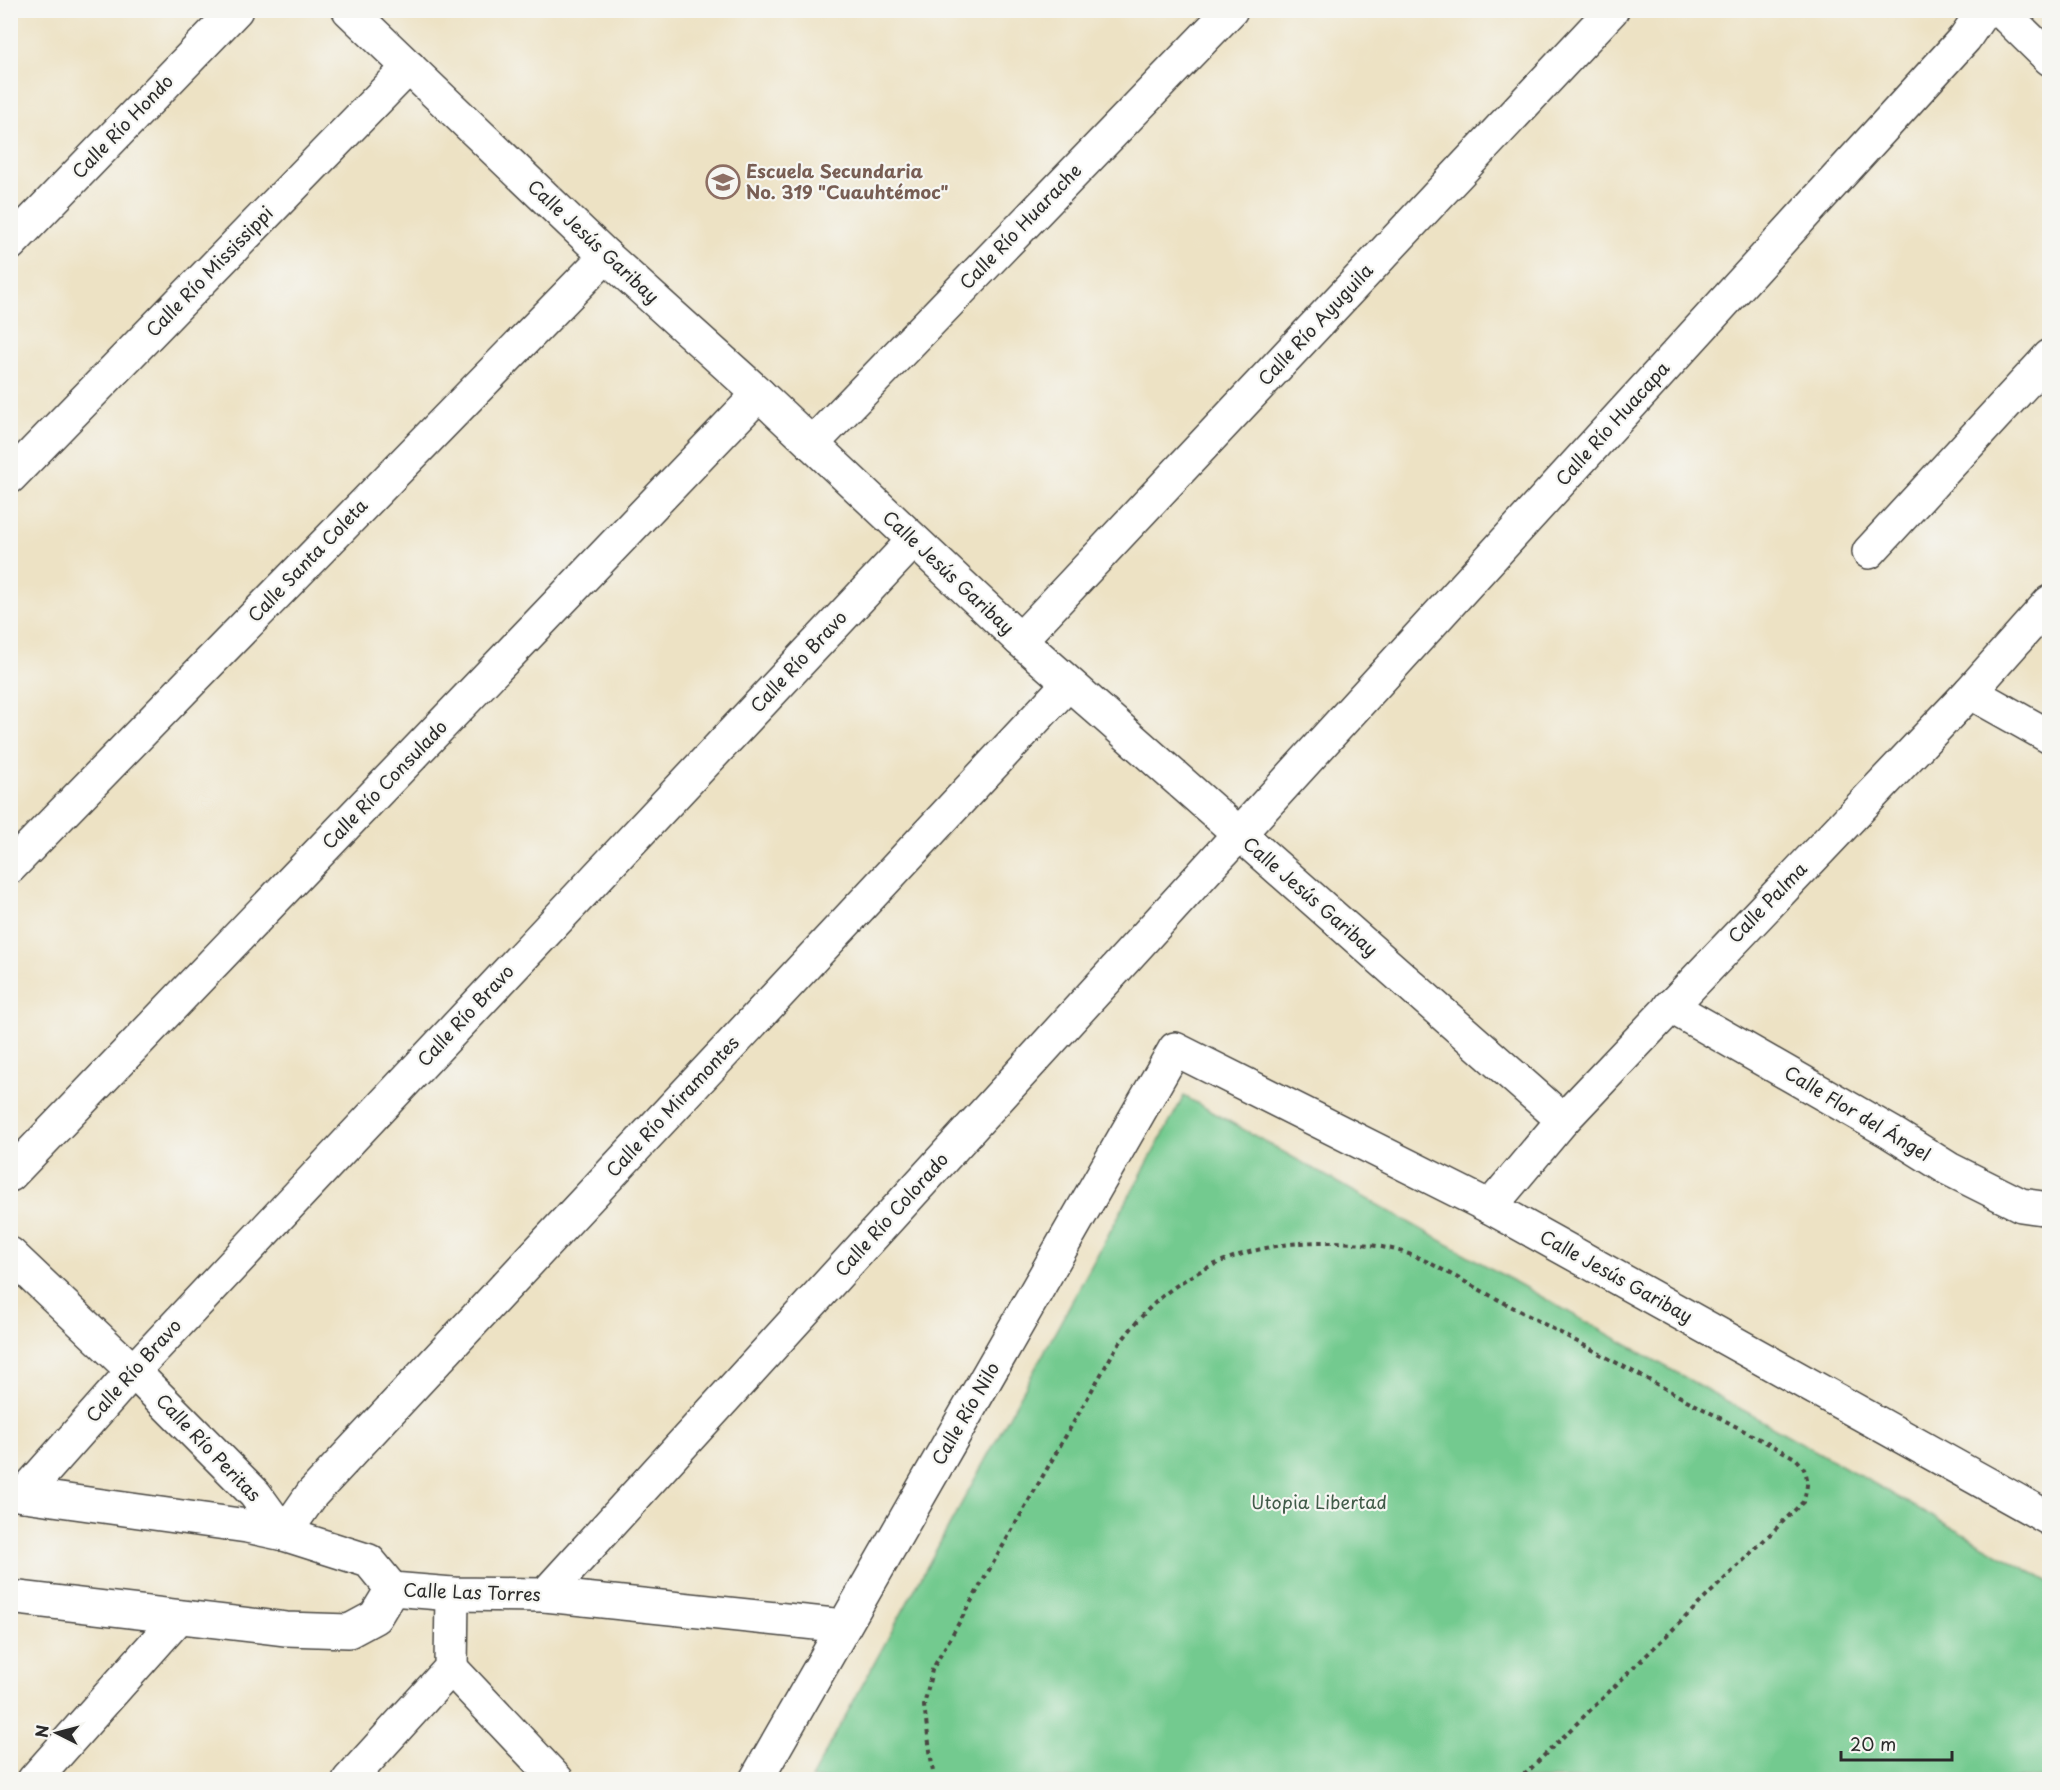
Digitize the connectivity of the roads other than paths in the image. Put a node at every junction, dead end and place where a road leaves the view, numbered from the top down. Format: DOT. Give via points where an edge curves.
graph roads {
  1 [pos="236,10"];
  2 [pos="349,10"];
  3 [pos="1231,10"];
  4 [pos="1612,10"];
  5 [pos="1984,10"];
  6 [pos="2000,10"];
  7 [pos="2049,59"];
  8 [pos="408,67"];
  9 [pos="10,244"];
  10 [pos="606,256"];
  11 [pos="2049,356"];
  12 [pos="759,394"];
  13 [pos="812,444"];
  14 [pos="10,477"];
  15 [pos="913,541"];
  16 [pos="1869,552"];
  17 [pos="2049,602"];
  18 [pos="1020,640"];
  19 [pos="1068,684"];
  20 [pos="1970,692"];
  21 [pos="2049,737"];
  22 [pos="1239,834"];
  23 [pos="10,867"];
  24 [pos="1670,1006"];
  25 [pos="1175,1049"];
  26 [pos="1563,1120"];
  27 [pos="10,1175"];
  28 [pos="1490,1207"];
  29 [pos="2049,1209"];
  30 [pos="10,1254"];
  31 [pos="133,1371"];
  32 [pos="17,1494"];
  33 [pos="2049,1519"];
  34 [pos="284,1534"];
  35 [pos="392,1589"];
  36 [pos="452,1594"];
  37 [pos="545,1595"];
  38 [pos="10,1597"];
  39 [pos="179,1617"];
  40 [pos="844,1626"];
  41 [pos="451,1668"];
  42 [pos="34,1779"];
  43 [pos="349,1779"];
  44 [pos="557,1779"];
  45 [pos="756,1779"];
  1 -- 9 [label="street, Calle Río Hondo"];
  2 -- 8 [label="street, Calle Jesús Garibay"];
  3 -- 13 [label="street, Calle Río Huarache"];
  4 -- 18 [label="street, Calle Río Ayuguila"];
  5 -- 22 [label="street, Calle Río Huacapa" via="1965,38"];
  6 -- 7 [label="street"];
  8 -- 10 [label="street, Calle Jesús Garibay"];
  8 -- 14 [label="street, Calle Río Mississippi"];
  10 -- 12 [label="street, Calle Jesús Garibay"];
  10 -- 23 [label="street, Calle Santa Coleta"];
  11 -- 16 [label="street"];
  12 -- 13 [label="street, Calle Jesús Garibay"];
  12 -- 27 [label="street, Calle Río Consulado"];
  13 -- 15 [label="street, Calle Jesús Garibay"];
  15 -- 18 [label="street, Calle Jesús Garibay"];
  15 -- 31 [label="street, Calle Río Bravo"];
  17 -- 20 [label="street, Calle Palma"];
  18 -- 19 [label="street, Calle Jesús Garibay"];
  19 -- 22 [label="street, Calle Jesús Garibay"];
  19 -- 34 [label="street, Calle Río Miramontes" via="312,1494"];
  20 -- 21 [label="street"];
  20 -- 24 [label="street, Calle Palma"];
  22 -- 26 [label="street, Calle Jesús Garibay"];
  22 -- 37 [label="street, Calle Río Colorado"];
  24 -- 26 [label="street, Calle Palma"];
  24 -- 29 [label="street, Calle Flor del Ángel" via="1948,1169 2021,1206"];
  25 -- 28 [label="street, Calle Jesús Garibay"];
  25 -- 40 [label="street, Calle Río Nilo"];
  26 -- 28 [label="street, Calle Palma"];
  28 -- 33 [label="street, Calle Jesús Garibay"];
  30 -- 31 [label="street, Calle Río Peritas"];
  31 -- 32 [label="street, Calle Río Bravo"];
  31 -- 34 [label="street, Calle Río Peritas" via="255,1494"];
  32 -- 34 [label="street"];
  34 -- 35 [label="street" via="369,1561"];
  35 -- 36 [label="street, Calle Las Torres"];
  35 -- 39 [label="street, Calle Las Torres" via="375,1617 349,1631 286,1629"];
  36 -- 37 [label="street, Calle Las Torres"];
  36 -- 41 [label="street"];
  37 -- 40 [label="street, Calle Las Torres"];
  38 -- 39 [label="street, Calle Las Torres"];
  39 -- 42 [label="street"];
  40 -- 45 [label="street, Calle Río Nilo"];
  41 -- 43 [label="street"];
  41 -- 44 [label="street"];
}
